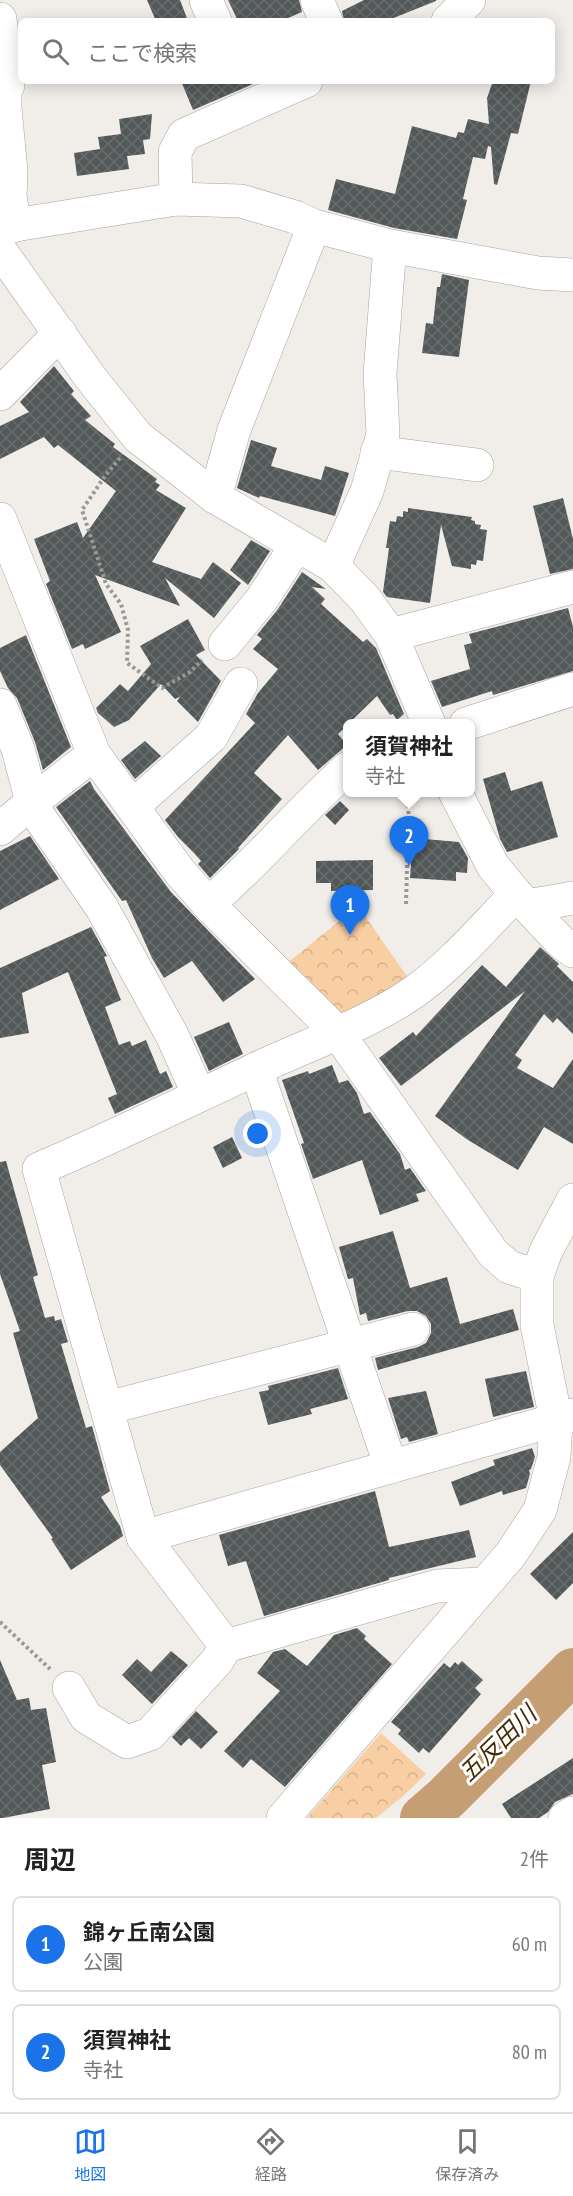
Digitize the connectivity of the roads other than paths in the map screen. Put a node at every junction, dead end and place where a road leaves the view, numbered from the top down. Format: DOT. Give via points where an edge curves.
graph roads {
  1 [pos="206,0"];
  2 [pos="317,0"];
  3 [pos="435,0"];
  4 [pos="469,0"];
  5 [pos="214,18"];
  6 [pos="325,18"];
  7 [pos="444,18"];
  8 [pos="449,18"];
  9 [pos="0,19"];
  10 [pos="291,84"];
  11 [pos="246,93"];
  12 [pos="176,199"];
  13 [pos="314,226"];
  14 [pos="4,244"];
  15 [pos="390,246"];
  16 [pos="573,275"];
  17 [pos="60,333"];
  18 [pos="0,394"];
  19 [pos="377,452"];
  20 [pos="477,465"];
  21 [pos="215,497"];
  22 [pos="0,519"];
  23 [pos="296,546"];
  24 [pos="333,566"];
  25 [pos="573,587"];
  26 [pos="391,635"];
  27 [pos="225,644"];
  28 [pos="241,684"];
  29 [pos="573,689"];
  30 [pos="0,705"];
  31 [pos="422,719"];
  32 [pos="475,720"];
  33 [pos="94,754"];
  34 [pos="343,772"];
  35 [pos="458,797"];
  36 [pos="32,802"];
  37 [pos="133,806"];
  38 [pos="0,829"];
  39 [pos="573,898"];
  40 [pos="521,900"];
  41 [pos="208,904"];
  42 [pos="569,945"];
  43 [pos="337,1032"];
  44 [pos="256,1069"];
  45 [pos="199,1095"];
  46 [pos="573,1200"];
  47 [pos="537,1276"];
  48 [pos="413,1329"];
  49 [pos="351,1344"];
  50 [pos="107,1408"];
  51 [pos="564,1418"];
  52 [pos="391,1467"];
  53 [pos="143,1537"];
  54 [pos="484,1584"];
  55 [pos="226,1646"];
  56 [pos="69,1688"];
  57 [pos="573,1813"];
  58 [pos="283,1818"];
  59 [pos="565,1818"];
  1 -- 5 [label="street"];
  2 -- 6 [label="street"];
  3 -- 7 [label="street"];
  4 -- 8 [label="street"];
  9 -- 14 [label="street" via="8,85 4,108 11,171"];
  10 -- 11 [label="street"];
  11 -- 12 [label="street" via="184,135 175,152"];
  12 -- 13 [label="street" via="242,201"];
  12 -- 14 [label="street"];
  13 -- 15 [label="street"];
  13 -- 21 [label="street" via="234,430"];
  14 -- 17 [label="street"];
  15 -- 16 [label="street" via="538,273"];
  15 -- 19 [label="street" via="380,374 382,434"];
  17 -- 18 [label="street"];
  17 -- 21 [label="street" via="138,437"];
  19 -- 20 [label="street"];
  19 -- 24 [label="street" via="367,491"];
  21 -- 23 [label="street"];
  22 -- 33 [label="street"];
  23 -- 24 [label="street"];
  23 -- 27 [label="street" via="262,599"];
  24 -- 26 [label="street" via="365,599"];
  25 -- 26 [label="street"];
  26 -- 31 [label="street"];
  28 -- 37 [label="street" via="212,737"];
  29 -- 32 [label="street"];
  30 -- 36 [label="street" via="18,749"];
  33 -- 36 [label="street"];
  33 -- 37 [label="street"];
  34 -- 41 [label="street"];
  35 -- 40 [label="street" via="493,866"];
  36 -- 38 [label="street"];
  36 -- 45 [label="street" via="102,908 172,1035"];
  37 -- 41 [label="street"];
  39 -- 40 [label="street"];
  40 -- 42 [label="street"];
  40 -- 43 [label="street" via="421,987"];
  41 -- 43 [label="street"];
  43 -- 44 [label="street"];
  43 -- 47 [label="street" via="493,1253 509,1267"];
  44 -- 45 [label="street"];
  44 -- 49 [label="street"];
  45 -- 50 [label="street" via="39,1169"];
  46 -- 47 [label="street"];
  47 -- 51 [label="street" via="537,1325"];
  48 -- 49 [label="street"];
  49 -- 50 [label="street"];
  49 -- 52 [label="street"];
  50 -- 53 [label="street"];
  51 -- 52 [label="street"];
  51 -- 54 [label="street" via="540,1510 511,1554"];
  52 -- 53 [label="street"];
  53 -- 55 [label="street"];
  54 -- 55 [label="street" via="437,1586"];
  54 -- 58 [label="street"];
  55 -- 56 [label="street" via="150,1734 127,1742 86,1717"];
  57 -- 59 [label="street"];
}
